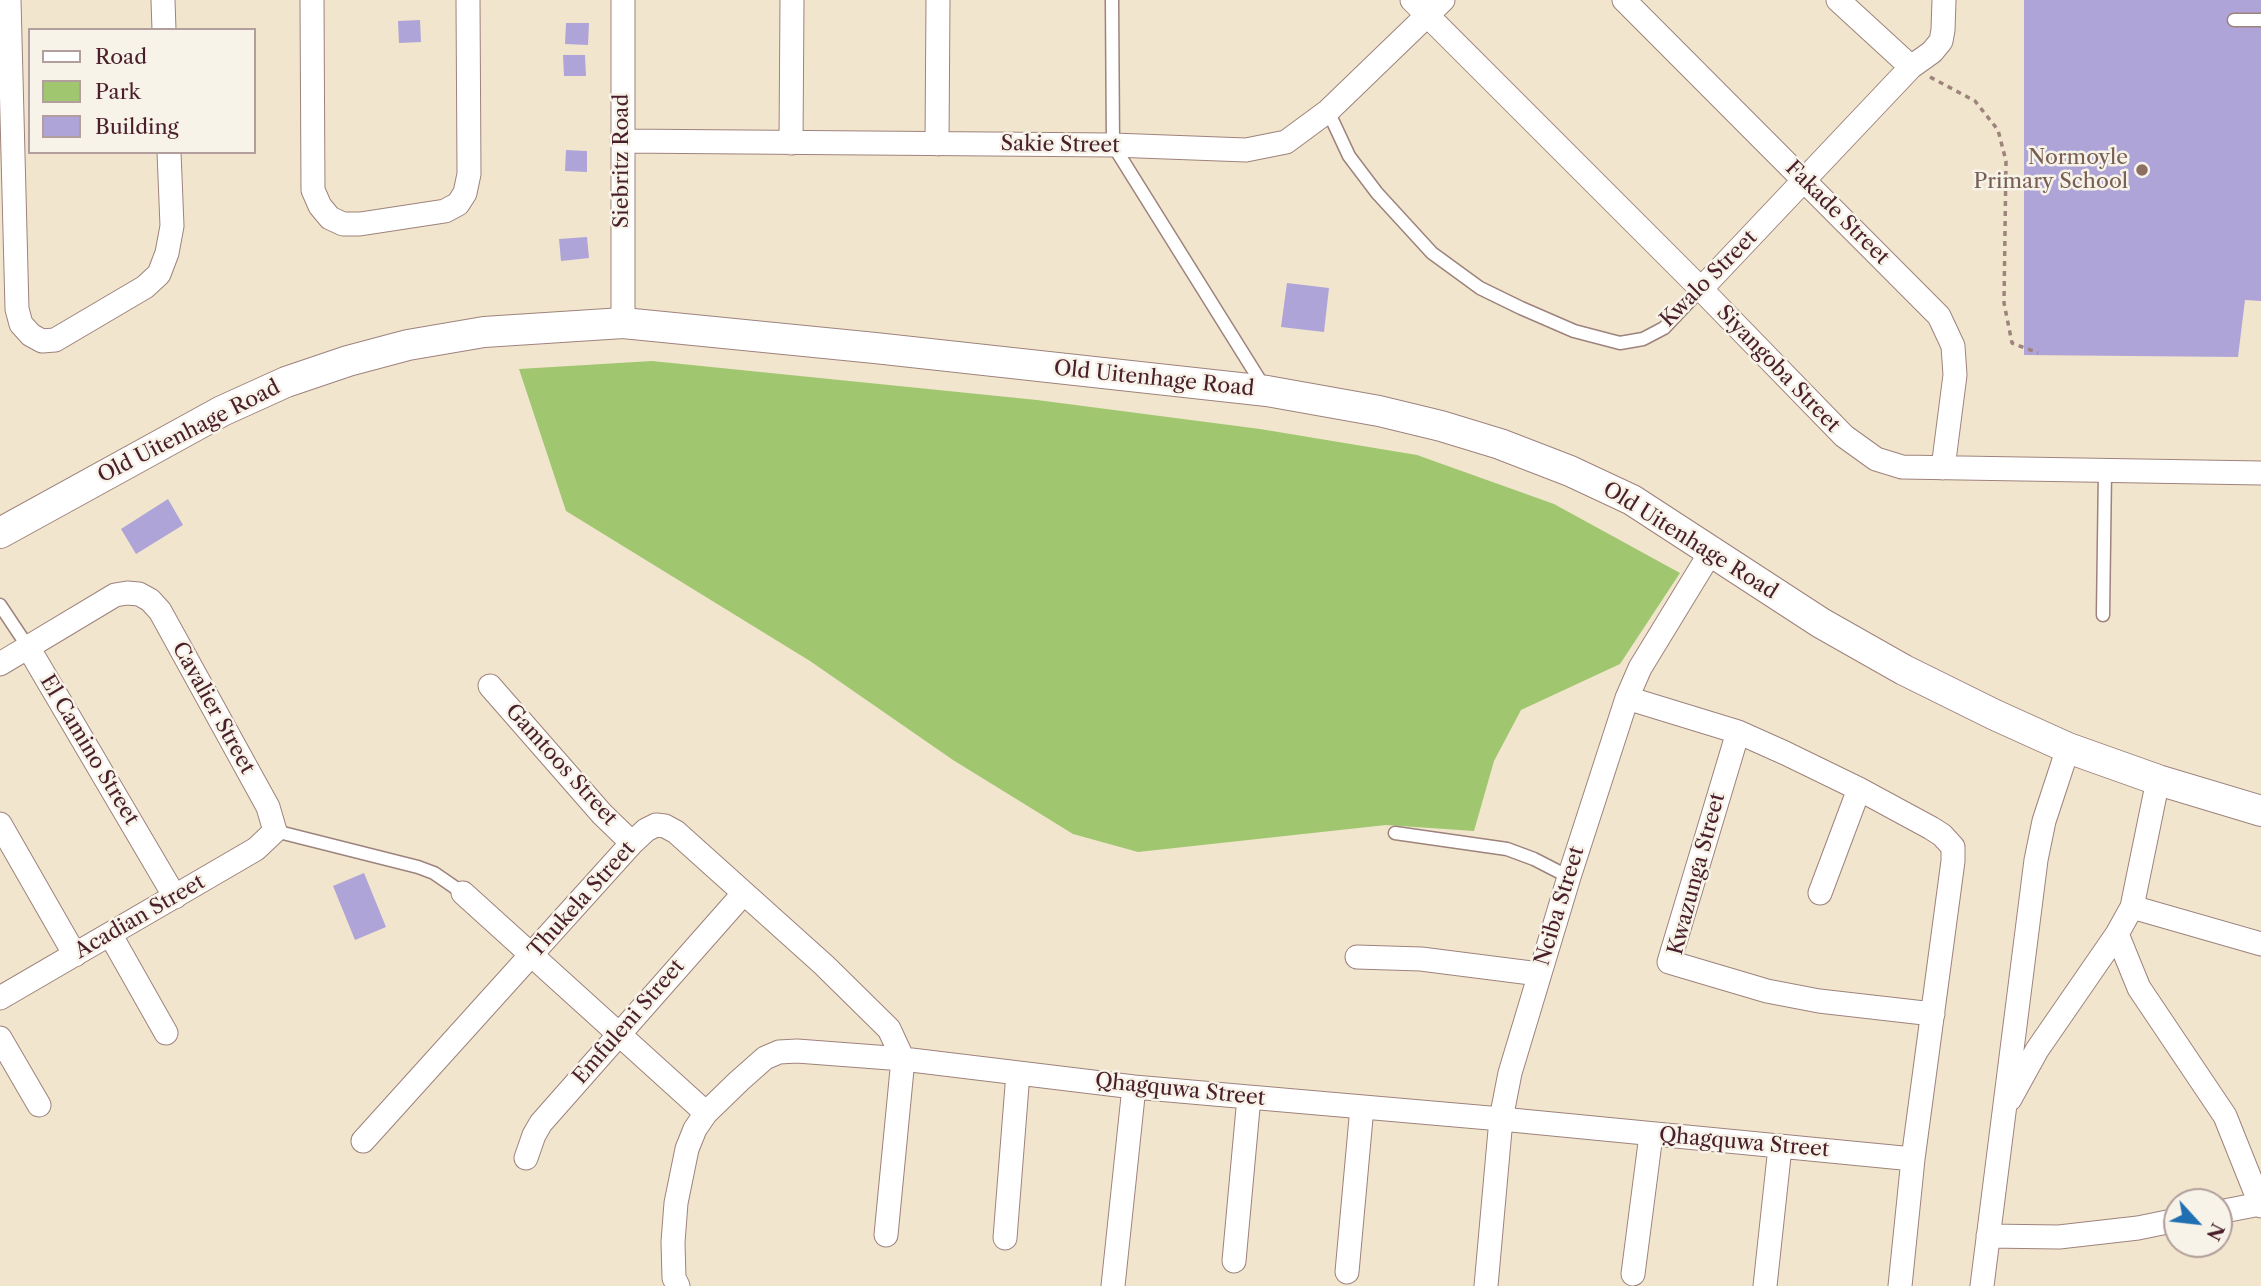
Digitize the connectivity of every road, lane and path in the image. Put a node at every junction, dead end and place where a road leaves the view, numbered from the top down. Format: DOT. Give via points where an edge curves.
graph roads {
  1 [pos="9,0"];
  2 [pos="163,0"];
  3 [pos="313,0"];
  4 [pos="468,0"];
  5 [pos="623,0"];
  6 [pos="792,0"];
  7 [pos="938,0"];
  8 [pos="1112,0"];
  9 [pos="1624,0"];
  10 [pos="1838,0"];
  11 [pos="1944,0"];
  12 [pos="1428,5"];
  13 [pos="2234,20"];
  14 [pos="2261,20"];
  15 [pos="164,28"];
  16 [pos="1911,67"];
  17 [pos="1328,111"];
  18 [pos="622,141"];
  19 [pos="791,143"];
  20 [pos="937,144"];
  21 [pos="1113,145"];
  22 [pos="169,154"];
  23 [pos="1805,181"];
  24 [pos="1701,289"];
  25 [pos="623,323"];
  26 [pos="2038,353"];
  27 [pos="1267,391"];
  28 [pos="1942,468"];
  29 [pos="2105,470"];
  30 [pos="2261,472"];
  31 [pos="0,533"];
  32 [pos="1712,550"];
  33 [pos="0,605"];
  34 [pos="2103,615"];
  35 [pos="28,648"];
  36 [pos="0,664"];
  37 [pos="490,686"];
  38 [pos="1627,698"];
  39 [pos="1738,732"];
  40 [pos="2068,748"];
  41 [pos="2158,780"];
  42 [pos="1859,789"];
  43 [pos="2261,810"];
  44 [pos="0,824"];
  45 [pos="275,831"];
  46 [pos="1395,832"];
  47 [pos="632,843"];
  48 [pos="1569,877"];
  49 [pos="463,893"];
  50 [pos="1821,893"];
  51 [pos="743,894"];
  52 [pos="175,897"];
  53 [pos="2132,907"];
  54 [pos="110,934"];
  55 [pos="2116,934"];
  56 [pos="2261,944"];
  57 [pos="75,954"];
  58 [pos="531,957"];
  59 [pos="1357,957"];
  60 [pos="1539,974"];
  61 [pos="0,998"];
  62 [pos="1933,1014"];
  63 [pos="166,1033"];
  64 [pos="618,1035"];
  65 [pos="0,1038"];
  66 [pos="903,1059"];
  67 [pos="1018,1073"];
  68 [pos="1134,1087"];
  69 [pos="1248,1097"];
  70 [pos="39,1105"];
  71 [pos="1362,1107"];
  72 [pos="2004,1112"];
  73 [pos="706,1113"];
  74 [pos="1501,1119"];
  75 [pos="1651,1135"];
  76 [pos="363,1141"];
  77 [pos="1780,1147"];
  78 [pos="526,1158"];
  79 [pos="1913,1159"];
  80 [pos="2261,1205"];
  81 [pos="2233,1210"];
  82 [pos="2163,1223"];
  83 [pos="886,1235"];
  84 [pos="1988,1236"];
  85 [pos="1005,1238"];
  86 [pos="1234,1261"];
  87 [pos="1347,1272"];
  88 [pos="1633,1274"];
  89 [pos="678,1286"];
  90 [pos="1113,1286"];
  91 [pos="1486,1286"];
  92 [pos="1765,1286"];
  93 [pos="1900,1286"];
  94 [pos="1982,1286"];
  1 -- 22 [label="street" via="17,309 21,324 31,335 42,341 55,340 159,274 172,226"];
  2 -- 15 [label="street"];
  3 -- 4 [label="street" via="313,190 330,218 343,224 445,211 465,193 469,174"];
  5 -- 18 [label="street, Siebritz Road"];
  6 -- 19 [label="street"];
  7 -- 20 [label="street"];
  8 -- 21 [label="lane"];
  9 -- 23 [label="street, Fakade Street"];
  10 -- 16 [label="street"];
  11 -- 16 [label="street, Kwalo Street" via="1941,41"];
  12 -- 17 [label="street, Sakie Street"];
  12 -- 24 [label="street, Siyangoba Street"];
  13 -- 14 [label="lane"];
  16 -- 23 [label="street, Kwalo Street"];
  16 -- 26 [label="path" via="1975,101 1998,130 2007,162 2004,303 2012,343"];
  17 -- 21 [label="street, Sakie Street" via="1286,142 1246,150"];
  17 -- 24 [label="lane, Kwalo Street" via="1349,156 1432,253 1480,288 1521,308 1574,331 1620,343 1643,339 1664,328"];
  18 -- 19 [label="street, Sakie Street"];
  18 -- 25 [label="street, Siebritz Road"];
  19 -- 20 [label="street, Sakie Street"];
  20 -- 21 [label="street, Sakie Street"];
  21 -- 27 [label="lane"];
  23 -- 24 [label="street, Kwalo Street"];
  23 -- 28 [label="street, Fakade Street" via="1939,316 1953,346 1955,375"];
  24 -- 28 [label="street, Siyangoba Street" via="1844,436 1876,459 1902,467"];
  25 -- 27 [label="street, Old Uitenhage Road"];
  25 -- 31 [label="street, Old Uitenhage Road" via="484,332 348,360 222,411"];
  27 -- 32 [label="street, Old Uitenhage Road" via="1379,411 1500,444 1632,500"];
  28 -- 29 [label="street, Siyangoba Street"];
  29 -- 30 [label="street, Siyangoba Street"];
  29 -- 34 [label="lane"];
  32 -- 38 [label="street, Nciba Street" via="1640,668"];
  32 -- 40 [label="street, Old Uitenhage Road" via="1821,623 1903,670"];
  33 -- 35 [label="lane, El Camino Street"];
  35 -- 36 [label="street"];
  35 -- 45 [label="street, Cavalier Street" via="115,595 139,594 150,600 268,807"];
  35 -- 52 [label="street, El Camino Street"];
  37 -- 47 [label="street, Gamtoos Street"];
  38 -- 39 [label="street"];
  38 -- 48 [label="street, Nciba Street"];
  39 -- 42 [label="street"];
  39 -- 62 [label="street, Kwazunga Street" via="1669,962 1806,999"];
  40 -- 41 [label="street, Old Uitenhage Road"];
  40 -- 72 [label="street" via="2036,860"];
  41 -- 43 [label="street, Old Uitenhage Road"];
  41 -- 53 [label="street"];
  42 -- 50 [label="street"];
  42 -- 62 [label="street" via="1931,828 1953,847"];
  44 -- 57 [label="street"];
  45 -- 49 [label="lane" via="418,867"];
  45 -- 52 [label="street, Acadian Street" via="256,849"];
  46 -- 48 [label="lane" via="1507,849"];
  47 -- 51 [label="street, Thukela Street" via="646,830 665,825"];
  47 -- 58 [label="street, Thukela Street"];
  48 -- 60 [label="street, Nciba Street"];
  49 -- 58 [label="street"];
  51 -- 64 [label="street, Emfuleni Street"];
  51 -- 66 [label="street, Thukela Street" via="875,1013 889,1029"];
  52 -- 54 [label="street, Acadian Street"];
  53 -- 55 [label="street"];
  53 -- 56 [label="street"];
  54 -- 57 [label="street, Acadian Street"];
  54 -- 63 [label="street"];
  55 -- 72 [label="street" via="2037,1050"];
  55 -- 80 [label="street" via="2139,988 2225,1116"];
  57 -- 61 [label="street, Acadian Street"];
  58 -- 64 [label="street"];
  58 -- 76 [label="street, Thukela Street"];
  59 -- 60 [label="street" via="1421,959"];
  60 -- 74 [label="street, Nciba Street"];
  62 -- 79 [label="street"];
  64 -- 73 [label="street"];
  64 -- 78 [label="street, Emfuleni Street" via="541,1123"];
  65 -- 70 [label="street"];
  66 -- 67 [label="street, Qhagquwa Street"];
  66 -- 73 [label="street, Qhagquwa Street" via="779,1052 765,1058"];
  66 -- 83 [label="street"];
  67 -- 68 [label="street, Qhagquwa Street"];
  67 -- 85 [label="street"];
  68 -- 69 [label="street, Qhagquwa Street"];
  68 -- 90 [label="street"];
  69 -- 71 [label="street, Qhagquwa Street"];
  69 -- 86 [label="street"];
  71 -- 74 [label="street, Qhagquwa Street"];
  71 -- 87 [label="street"];
  72 -- 84 [label="street"];
  73 -- 89 [label="street, Qhagquwa Street" via="687,1149 676,1203 673,1254"];
  74 -- 75 [label="street, Qhagquwa Street"];
  74 -- 91 [label="street, Nciba Street"];
  75 -- 77 [label="street, Qhagquwa Street"];
  75 -- 88 [label="street"];
  77 -- 79 [label="street, Qhagquwa Street"];
  77 -- 92 [label="street"];
  79 -- 93 [label="street"];
  80 -- 81 [label="street"];
  82 -- 84 [label="street" via="2059,1237"];
  84 -- 94 [label="street"];
}
